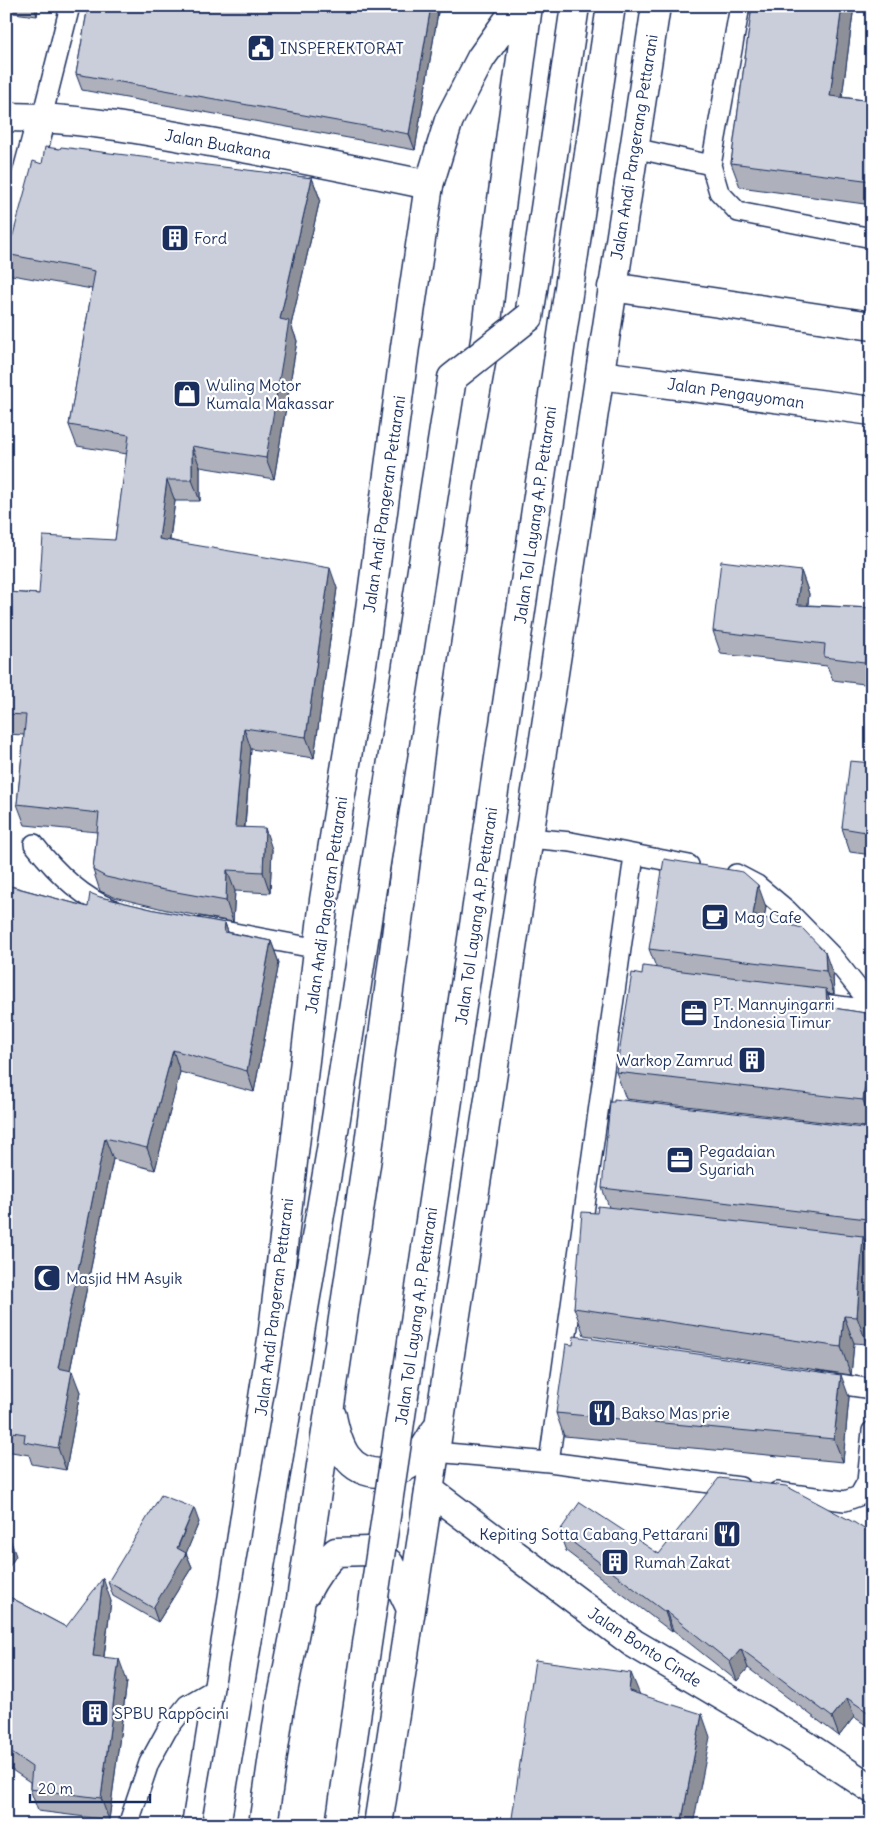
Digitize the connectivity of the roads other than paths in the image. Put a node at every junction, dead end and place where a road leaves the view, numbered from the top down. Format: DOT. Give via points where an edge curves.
graph roads {
  1 [pos="70,6"];
  2 [pos="518,6"];
  3 [pos="528,6"];
  4 [pos="575,6"];
  5 [pos="611,6"];
  6 [pos="656,6"];
  7 [pos="740,6"];
  8 [pos="6,117"];
  9 [pos="42,117"];
  10 [pos="634,148"];
  11 [pos="711,165"];
  12 [pos="429,185"];
  13 [pos="872,238"];
  14 [pos="6,251"];
  15 [pos="612,287"];
  16 [pos="872,326"];
  17 [pos="600,375"];
  18 [pos="872,411"];
  19 [pos="529,838"];
  20 [pos="34,844"];
  21 [pos="634,856"];
  22 [pos="132,914"];
  23 [pos="184,924"];
  24 [pos="319,949"];
  25 [pos="616,977"];
  26 [pos="635,979"];
  27 [pos="793,1000"];
  28 [pos="872,1006"];
  29 [pos="872,1010"];
  30 [pos="598,1107"];
  31 [pos="618,1109"];
  32 [pos="584,1218"];
  33 [pos="603,1221"];
  34 [pos="824,1246"];
  35 [pos="872,1252"];
  36 [pos="566,1344"];
  37 [pos="585,1347"];
  38 [pos="803,1378"];
  39 [pos="872,1388"];
  40 [pos="330,1406"];
  41 [pos="872,1431"];
  42 [pos="437,1439"];
  43 [pos="549,1462"];
  44 [pos="429,1490"];
  45 [pos="300,1606"];
  46 [pos="410,1609"];
  47 [pos="218,1688"];
  48 [pos="872,1789"];
  49 [pos="128,1825"];
  50 [pos="196,1825"];
  51 [pos="216,1825"];
  52 [pos="263,1825"];
  53 [pos="340,1825"];
  54 [pos="378,1825"];
  1 -- 9 [label="lane"];
  2 -- 12 [label="main road, Jalan Andi Pangeran Pettarani" via="481,58 449,120"];
  3 -- 40 [label="main road" via="485,340 425,714 387,1020"];
  4 -- 51 [label="main road, bridge" via="529,317 452,378 331,1150"];
  5 -- 53 [label="main road, Jalan Tol Layang A.P. Pettarani, bridge"];
  6 -- 10 [label="main road, Jalan Andi Pangerang Pettarani"];
  7 -- 11 [label="lane"];
  8 -- 9 [label="main road, Jalan Buakana"];
  9 -- 12 [label="main road, Jalan Buakana" via="240,147"];
  9 -- 14 [label="main road"];
  10 -- 11 [label="lane"];
  10 -- 15 [label="main road, Jalan Andi Pangerang Pettarani"];
  11 -- 13 [label="lane" via="719,192 738,212"];
  12 -- 24 [label="main road, Jalan Andi Pangeran Pettarani"];
  15 -- 16 [label="main road"];
  15 -- 17 [label="main road, Jalan Andi Pangerang Pettarani"];
  17 -- 18 [label="main road, Jalan Pengayoman"];
  17 -- 19 [label="main road, Jalan Andi Pangerang Pettarani"];
  19 -- 21 [label="lane" via="571,842"];
  19 -- 42 [label="main road, Jalan Andi Pangerang Pettarani"];
  20 -- 22 [label="lane" via="89,898"];
  21 -- 25 [label="lane"];
  21 -- 28 [label="lane" via="712,869 740,876 757,885 833,958"];
  23 -- 24 [label="lane"];
  24 -- 47 [label="main road, Jalan Andi Pangeran Pettarani" via="272,1339"];
  25 -- 26 [label="lane"];
  25 -- 30 [label="lane"];
  27 -- 29 [label="lane"];
  30 -- 31 [label="lane"];
  30 -- 32 [label="lane"];
  32 -- 33 [label="lane"];
  32 -- 36 [label="lane"];
  34 -- 35 [label="lane"];
  36 -- 37 [label="lane"];
  36 -- 43 [label="lane"];
  38 -- 39 [label="lane"];
  40 -- 42 [label="main road" via="342,1450 352,1465 372,1473 396,1472 415,1460"];
  40 -- 45 [label="main road"];
  41 -- 43 [label="lane" via="867,1482 859,1496 845,1501"];
  42 -- 43 [label="lane"];
  42 -- 44 [label="main road, Jalan Andi Pangerang Pettarani"];
  44 -- 46 [label="main road, Jalan Andi Pangerang Pettarani"];
  44 -- 48 [label="main road, Jalan Bonto Cinde" via="633,1643 799,1741"];
  45 -- 46 [label="main road" via="314,1578 336,1552 368,1551 388,1563"];
  45 -- 52 [label="main road" via="280,1707"];
  46 -- 54 [label="main road, Jalan Andi Pangerang Pettarani"];
  47 -- 49 [label="lane" via="187,1705 167,1730 149,1763"];
  47 -- 50 [label="main road, Jalan Andi Pangeran Pettarani"];
}
